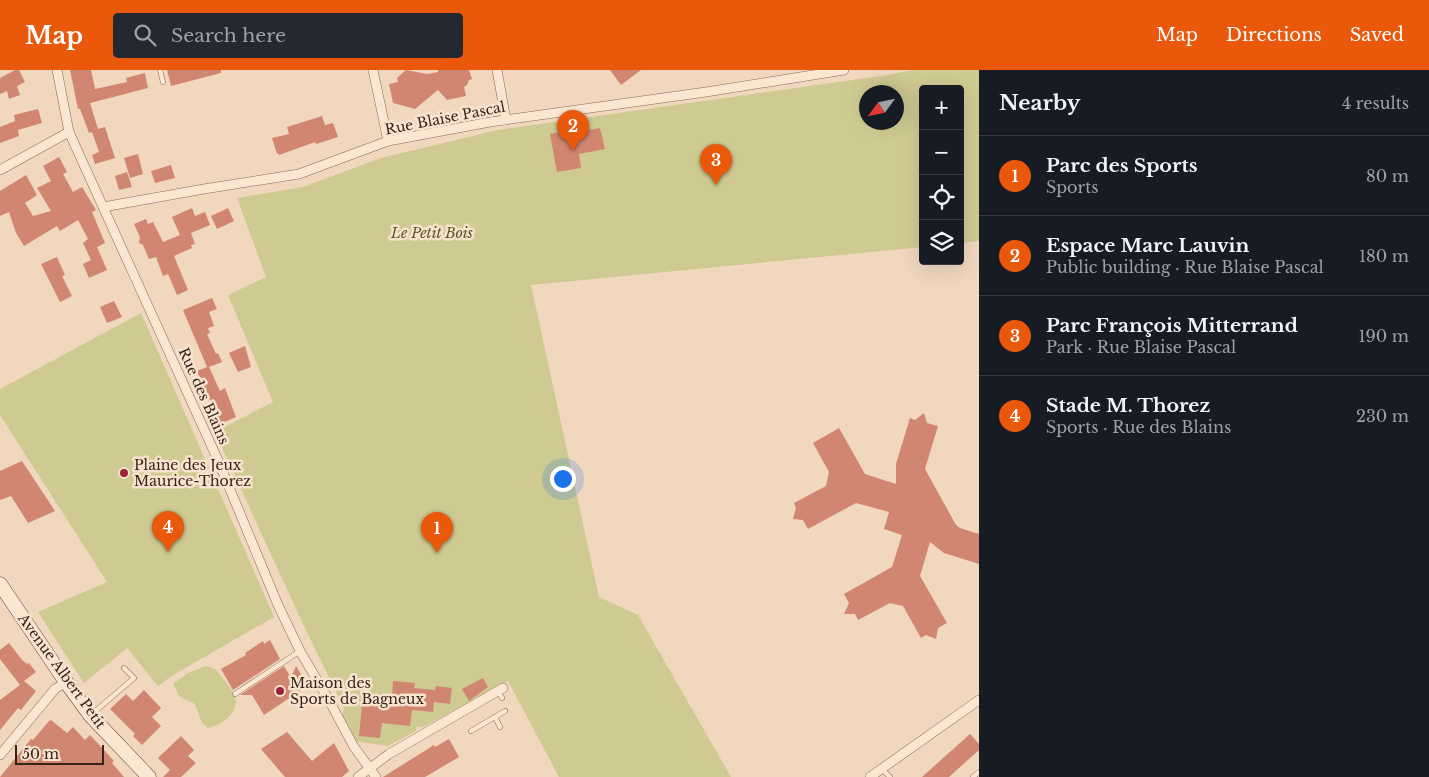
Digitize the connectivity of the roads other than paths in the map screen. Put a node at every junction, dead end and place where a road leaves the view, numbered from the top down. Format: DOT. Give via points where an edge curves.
graph roads {
  1 [pos="57,70"];
  2 [pos="160,70"];
  3 [pos="372,70"];
  4 [pos="497,70"];
  5 [pos="844,70"];
  6 [pos="796,74"];
  7 [pos="163,82"];
  8 [pos="506,120"];
  9 [pos="69,132"];
  10 [pos="388,141"];
  11 [pos="0,170"];
  12 [pos="103,207"];
  13 [pos="0,584"];
  14 [pos="300,651"];
  15 [pos="124,668"];
  16 [pos="66,682"];
  17 [pos="501,692"];
  18 [pos="235,694"];
  19 [pos="979,700"];
  20 [pos="504,711"];
  21 [pos="90,715"];
  22 [pos="495,717"];
  23 [pos="500,727"];
  24 [pos="471,731"];
  25 [pos="0,755"];
  26 [pos="370,767"];
  27 [pos="882,769"];
  28 [pos="979,772"];
  29 [pos="143,775"];
  30 [pos="358,777"];
  31 [pos="376,777"];
  32 [pos="870,777"];
  33 [pos="890,777"];
  34 [pos="973,777"];
  1 -- 9 [label="street, Rue des Blains"];
  2 -- 7 [label="lane"];
  3 -- 10 [label="street"];
  4 -- 8 [label="street"];
  5 -- 6 [label="street, Rue Blaise Pascal"];
  6 -- 8 [label="street, Rue Blaise Pascal"];
  8 -- 10 [label="street, Rue Blaise Pascal"];
  9 -- 11 [label="street"];
  9 -- 12 [label="street, Rue des Blains"];
  10 -- 12 [label="street, Rue Blaise Pascal" via="299,174"];
  12 -- 14 [label="street, Rue des Blains"];
  13 -- 16 [label="main road, Avenue Albert Petit"];
  14 -- 18 [label="lane"];
  14 -- 26 [label="street, Rue des Blains" via="354,747"];
  15 -- 21 [label="lane" via="134,678"];
  16 -- 21 [label="main road, Avenue Albert Petit"];
  16 -- 25 [label="street" via="55,689"];
  17 -- 26 [label="street"];
  19 -- 27 [label="street"];
  20 -- 22 [label="lane"];
  21 -- 29 [label="main road, Avenue Albert Petit"];
  22 -- 23 [label="lane"];
  22 -- 24 [label="lane"];
  26 -- 30 [label="street"];
  26 -- 31 [label="street, Rue des Blains"];
  27 -- 32 [label="street"];
  27 -- 33 [label="lane"];
  28 -- 34 [label="lane"];
}
